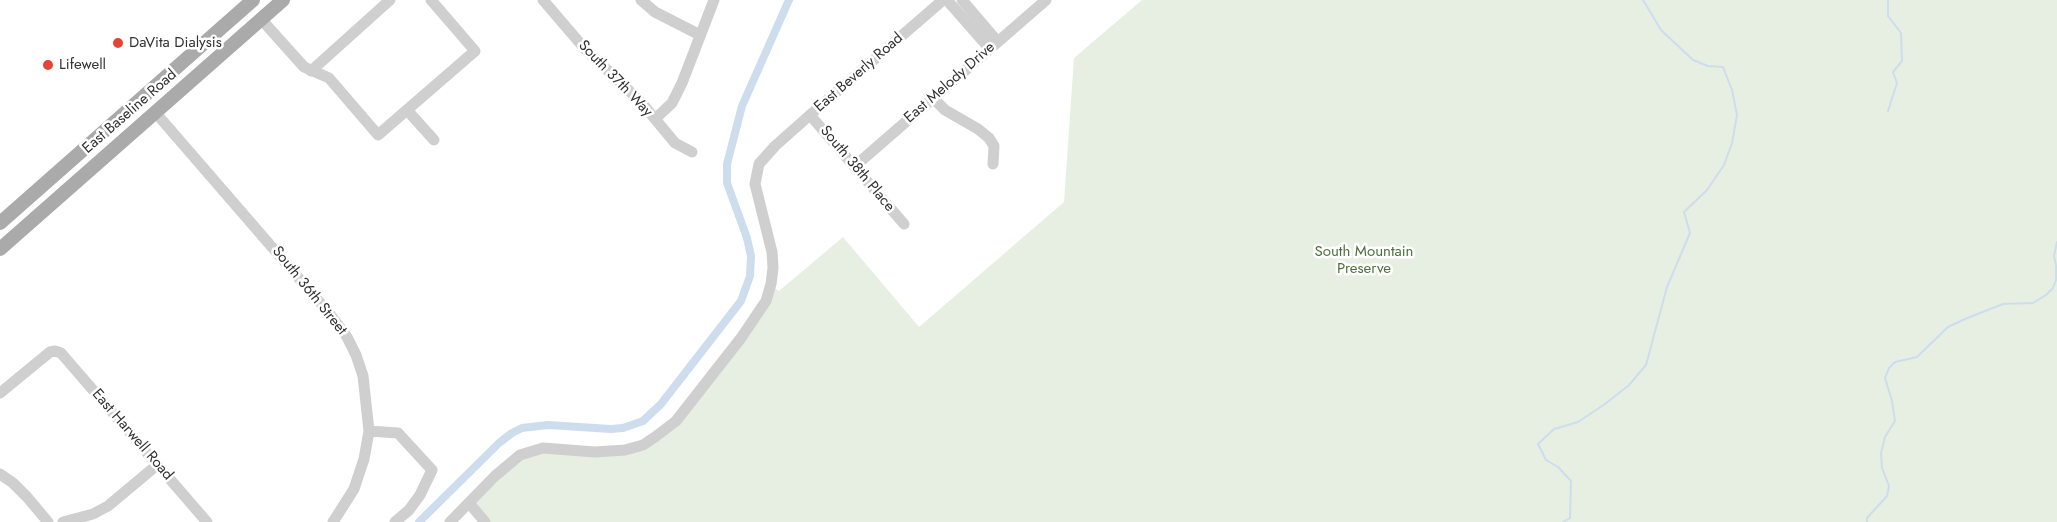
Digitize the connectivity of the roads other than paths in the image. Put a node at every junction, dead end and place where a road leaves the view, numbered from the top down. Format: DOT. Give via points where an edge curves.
graph roads {
  1 [pos="282,0"];
  2 [pos="390,0"];
  3 [pos="431,0"];
  4 [pos="543,0"];
  5 [pos="641,0"];
  6 [pos="714,0"];
  7 [pos="944,0"];
  8 [pos="947,0"];
  9 [pos="962,0"];
  10 [pos="1046,0"];
  11 [pos="245,2"];
  12 [pos="261,19"];
  13 [pos="700,35"];
  14 [pos="994,45"];
  15 [pos="311,71"];
  16 [pos="142,97"];
  17 [pos="933,98"];
  18 [pos="407,110"];
  19 [pos="155,112"];
  20 [pos="810,115"];
  21 [pos="655,119"];
  22 [pos="434,140"];
  23 [pos="692,152"];
  24 [pos="993,164"];
  25 [pos="855,166"];
  26 [pos="43,185"];
  27 [pos="56,199"];
  28 [pos="0,223"];
  29 [pos="904,224"];
  30 [pos="0,248"];
  31 [pos="0,393"];
  32 [pos="369,431"];
  33 [pos="157,465"];
  34 [pos="0,474"];
  35 [pos="469,503"];
  36 [pos="48,522"];
  37 [pos="63,522"];
  38 [pos="207,522"];
  39 [pos="333,522"];
  40 [pos="395,522"];
  41 [pos="450,522"];
  42 [pos="485,522"];
  1 -- 12 [label="main road, East Baseline Road"];
  2 -- 15 [label="street"];
  3 -- 18 [label="street" via="475,51"];
  4 -- 21 [label="street, South 37th Way" via="585,49"];
  5 -- 13 [label="street" via="655,12"];
  6 -- 13 [label="street"];
  7 -- 20 [label="street, East Beverly Road"];
  8 -- 14 [label="street"];
  9 -- 14 [label="street"];
  10 -- 14 [label="street, East Melody Drive"];
  11 -- 12 [label="main road"];
  11 -- 16 [label="main road, East Baseline Road"];
  12 -- 15 [label="street"];
  12 -- 19 [label="main road, East Baseline Road"];
  13 -- 21 [label="street" via="672,102"];
  14 -- 17 [label="street, East Melody Drive"];
  15 -- 18 [label="street" via="328,78 378,135"];
  16 -- 19 [label="main road"];
  16 -- 26 [label="main road, East Baseline Road"];
  17 -- 24 [label="street" via="945,110 989,138 994,146"];
  17 -- 25 [label="street, East Melody Drive"];
  18 -- 22 [label="street"];
  19 -- 27 [label="main road, East Baseline Road"];
  19 -- 32 [label="street, South 36th Street" via="329,312 347,337 363,376"];
  20 -- 25 [label="street, South 38th Place"];
  20 -- 35 [label="street, East Beverly Road" via="759,164 755,184 772,252 771,284 766,302 676,420 655,438 625,450 531,450 512,460"];
  21 -- 23 [label="street, South 37th Way" via="674,143"];
  25 -- 29 [label="street, South 38th Place"];
  26 -- 27 [label="main road"];
  26 -- 28 [label="main road, East Baseline Road"];
  27 -- 30 [label="main road, East Baseline Road"];
  31 -- 33 [label="street, East Harwell Road" via="55,351"];
  32 -- 39 [label="street" via="354,489"];
  32 -- 40 [label="street" via="398,433 432,470 420,495"];
  33 -- 37 [label="street" via="108,506 93,514"];
  33 -- 38 [label="street, East Harwell Road"];
  34 -- 36 [label="street" via="27,497"];
  35 -- 41 [label="street, East Beverly Road"];
  35 -- 42 [label="street"];
}
